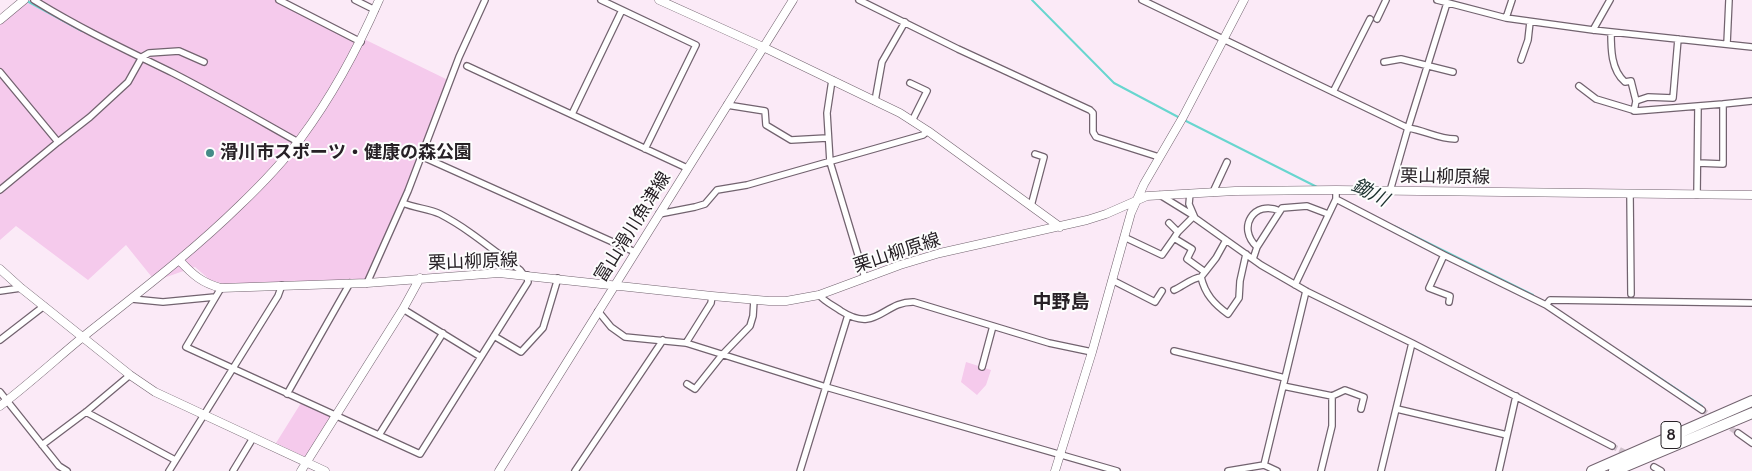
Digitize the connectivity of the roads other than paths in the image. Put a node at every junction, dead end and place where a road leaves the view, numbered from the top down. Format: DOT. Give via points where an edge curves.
graph roads {
  1 [pos="24,0"];
  2 [pos="34,0"];
  3 [pos="279,0"];
  4 [pos="355,0"];
  5 [pos="380,0"];
  6 [pos="485,0"];
  7 [pos="601,0"];
  8 [pos="661,0"];
  9 [pos="793,0"];
  10 [pos="859,0"];
  11 [pos="1142,0"];
  12 [pos="1244,0"];
  13 [pos="1386,0"];
  14 [pos="1438,0"];
  15 [pos="1512,0"];
  16 [pos="1610,0"];
  17 [pos="1729,0"];
  18 [pos="1447,2"];
  19 [pos="375,10"];
  20 [pos="622,10"];
  21 [pos="1506,18"];
  22 [pos="0,20"];
  23 [pos="904,22"];
  24 [pos="1530,22"];
  25 [pos="1592,30"];
  26 [pos="1611,32"];
  27 [pos="1678,39"];
  28 [pos="1223,40"];
  29 [pos="360,42"];
  30 [pos="1727,44"];
  31 [pos="763,47"];
  32 [pos="1752,47"];
  33 [pos="142,57"];
  34 [pos="1521,60"];
  35 [pos="204,62"];
  36 [pos="1384,62"];
  37 [pos="467,66"];
  38 [pos="1427,66"];
  39 [pos="0,72"];
  40 [pos="1453,72"];
  41 [pos="832,80"];
  42 [pos="910,83"];
  43 [pos="1579,86"];
  44 [pos="1333,92"];
  45 [pos="875,101"];
  46 [pos="1636,101"];
  47 [pos="1752,101"];
  48 [pos="1723,104"];
  49 [pos="727,105"];
  50 [pos="1698,106"];
  51 [pos="1634,110"];
  52 [pos="572,114"];
  53 [pos="912,121"];
  54 [pos="1408,128"];
  55 [pos="928,131"];
  56 [pos="827,138"];
  57 [pos="1455,139"];
  58 [pos="58,142"];
  59 [pos="298,142"];
  60 [pos="645,149"];
  61 [pos="1035,154"];
  62 [pos="421,156"];
  63 [pos="1159,157"];
  64 [pos="830,162"];
  65 [pos="1227,162"];
  66 [pos="1698,163"];
  67 [pos="687,168"];
  68 [pos="0,190"];
  69 [pos="1390,191"];
  70 [pos="1213,192"];
  71 [pos="1190,193"];
  72 [pos="1159,194"];
  73 [pos="1336,194"];
  74 [pos="1630,194"];
  75 [pos="1697,195"];
  76 [pos="1752,195"];
  77 [pos="1136,200"];
  78 [pos="403,203"];
  79 [pos="1031,206"];
  80 [pos="1280,211"];
  81 [pos="659,214"];
  82 [pos="1328,214"];
  83 [pos="1194,216"];
  84 [pos="1169,223"];
  85 [pos="1060,227"];
  86 [pos="1178,232"];
  87 [pos="1124,237"];
  88 [pos="1174,238"];
  89 [pos="1226,240"];
  90 [pos="1257,247"];
  91 [pos="634,252"];
  92 [pos="1246,254"];
  93 [pos="1444,255"];
  94 [pos="1253,259"];
  95 [pos="180,261"];
  96 [pos="0,269"];
  97 [pos="525,274"];
  98 [pos="1203,274"];
  99 [pos="420,278"];
  100 [pos="558,278"];
  101 [pos="865,278"];
  102 [pos="1112,280"];
  103 [pos="350,283"];
  104 [pos="367,283"];
  105 [pos="1295,285"];
  106 [pos="282,286"];
  107 [pos="614,286"];
  108 [pos="21,288"];
  109 [pos="221,288"];
  110 [pos="1174,290"];
  111 [pos="0,291"];
  112 [pos="1162,291"];
  113 [pos="1306,291"];
  114 [pos="1631,294"];
  115 [pos="819,295"];
  116 [pos="712,296"];
  117 [pos="215,297"];
  118 [pos="132,299"];
  119 [pos="754,300"];
  120 [pos="1449,302"];
  121 [pos="1752,303"];
  122 [pos="44,306"];
  123 [pos="1546,306"];
  124 [pos="403,309"];
  125 [pos="598,311"];
  126 [pos="848,315"];
  127 [pos="994,326"];
  128 [pos="443,333"];
  129 [pos="494,336"];
  130 [pos="83,337"];
  131 [pos="0,340"];
  132 [pos="663,340"];
  133 [pos="686,343"];
  134 [pos="1412,343"];
  135 [pos="1174,351"];
  136 [pos="1092,352"];
  137 [pos="722,355"];
  138 [pos="480,357"];
  139 [pos="982,367"];
  140 [pos="233,369"];
  141 [pos="130,375"];
  142 [pos="1285,378"];
  143 [pos="687,384"];
  144 [pos="1283,386"];
  145 [pos="826,387"];
  146 [pos="0,392"];
  147 [pos="287,394"];
  148 [pos="1332,396"];
  149 [pos="1516,396"];
  150 [pos="7,400"];
  151 [pos="1752,401"];
  152 [pos="0,406"];
  153 [pos="1361,409"];
  154 [pos="1397,409"];
  155 [pos="1702,410"];
  156 [pos="86,412"];
  157 [pos="1752,413"];
  158 [pos="335,415"];
  159 [pos="204,416"];
  160 [pos="1738,433"];
  161 [pos="379,435"];
  162 [pos="1507,435"];
  163 [pos="253,438"];
  164 [pos="1752,443"];
  165 [pos="42,444"];
  166 [pos="1612,446"];
  167 [pos="1060,456"];
  168 [pos="175,460"];
  169 [pos="306,462"];
  170 [pos="1264,465"];
  171 [pos="1654,468"];
  172 [pos="67,471"];
  173 [pos="169,471"];
  174 [pos="233,471"];
  175 [pos="301,471"];
  176 [pos="325,471"];
  177 [pos="499,471"];
  178 [pos="575,471"];
  179 [pos="800,471"];
  180 [pos="1055,471"];
  181 [pos="1117,471"];
  182 [pos="1228,471"];
  183 [pos="1277,471"];
  184 [pos="1321,471"];
  185 [pos="1381,471"];
  186 [pos="1499,471"];
  187 [pos="1592,471"];
  188 [pos="1614,471"];
  189 [pos="1661,471"];
  1 -- 22 [label="main road"];
  2 -- 33 [label="street"];
  3 -- 29 [label="street"];
  4 -- 19 [label="street"];
  5 -- 19 [label="main road"];
  6 -- 62 [label="street"];
  7 -- 20 [label="street"];
  8 -- 31 [label="main road"];
  9 -- 31 [label="main road, 富山滑川魚津線"];
  10 -- 23 [label="street"];
  11 -- 28 [label="street"];
  12 -- 28 [label="main road"];
  13 -- 44 [label="street"];
  14 -- 18 [label="street"];
  15 -- 21 [label="street"];
  16 -- 25 [label="street"];
  17 -- 30 [label="street"];
  18 -- 21 [label="street"];
  18 -- 38 [label="street"];
  19 -- 29 [label="main road"];
  20 -- 52 [label="street"];
  20 -- 60 [label="street" via="696,45"];
  21 -- 24 [label="street"];
  23 -- 45 [label="street" via="882,62"];
  23 -- 63 [label="street" via="1090,110 1096,137"];
  24 -- 25 [label="street"];
  24 -- 34 [label="street"];
  25 -- 26 [label="street"];
  26 -- 27 [label="street"];
  26 -- 46 [label="street" via="1612,55 1619,76 1625,82 1631,81"];
  27 -- 30 [label="street"];
  27 -- 46 [label="street" via="1673,98 1648,97"];
  28 -- 44 [label="street"];
  28 -- 63 [label="main road"];
  29 -- 59 [label="main road" via="338,83"];
  30 -- 32 [label="street"];
  31 -- 41 [label="main road"];
  31 -- 49 [label="main road, 富山滑川魚津線"];
  33 -- 35 [label="street" via="149,53 179,51"];
  33 -- 58 [label="street" via="128,82 90,118"];
  33 -- 59 [label="street"];
  36 -- 38 [label="street" via="1401,59"];
  37 -- 52 [label="street"];
  38 -- 40 [label="street"];
  38 -- 54 [label="street"];
  39 -- 58 [label="street"];
  41 -- 45 [label="main road"];
  41 -- 56 [label="street"];
  42 -- 53 [label="street" via="927,91"];
  43 -- 51 [label="street" via="1596,99"];
  44 -- 54 [label="street"];
  45 -- 53 [label="main road"];
  46 -- 51 [label="street"];
  47 -- 48 [label="street"];
  48 -- 50 [label="street"];
  48 -- 66 [label="street" via="1723,164"];
  49 -- 56 [label="street" via="765,110 766,125 791,140"];
  49 -- 67 [label="main road, 富山滑川魚津線"];
  50 -- 51 [label="street"];
  50 -- 66 [label="street"];
  52 -- 60 [label="street"];
  53 -- 55 [label="main road"];
  54 -- 57 [label="street"];
  54 -- 69 [label="street"];
  55 -- 64 [label="street" via="923,136"];
  55 -- 79 [label="main road"];
  56 -- 64 [label="street"];
  58 -- 68 [label="street"];
  59 -- 95 [label="main road" via="266,180"];
  60 -- 67 [label="street"];
  61 -- 79 [label="street" via="1044,157"];
  62 -- 78 [label="street"];
  62 -- 91 [label="street"];
  63 -- 77 [label="main road"];
  64 -- 81 [label="street" via="717,190 705,204"];
  64 -- 101 [label="street"];
  65 -- 70 [label="street"];
  66 -- 75 [label="street"];
  67 -- 81 [label="main road, 富山滑川魚津線"];
  69 -- 73 [label="main road, 栗山柳原線"];
  69 -- 74 [label="main road, 栗山柳原線"];
  70 -- 71 [label="main road, 栗山柳原線"];
  70 -- 73 [label="main road, 栗山柳原線"];
  71 -- 72 [label="main road, 栗山柳原線"];
  71 -- 83 [label="street"];
  72 -- 77 [label="main road, 栗山柳原線"];
  72 -- 83 [label="street"];
  73 -- 82 [label="street"];
  73 -- 93 [label="street"];
  74 -- 75 [label="main road, 栗山柳原線"];
  74 -- 114 [label="street"];
  75 -- 76 [label="main road, 栗山柳原線"];
  77 -- 85 [label="main road, 栗山柳原線" via="1106,214"];
  77 -- 87 [label="main road"];
  78 -- 97 [label="street" via="452,220"];
  78 -- 104 [label="street"];
  79 -- 85 [label="main road"];
  80 -- 82 [label="street" via="1282,208 1307,206"];
  80 -- 90 [label="street"];
  80 -- 90 [label="street" via="1264,208 1253,214 1247,228 1248,236"];
  81 -- 91 [label="main road, 富山滑川魚津線"];
  82 -- 105 [label="street"];
  83 -- 86 [label="street"];
  83 -- 89 [label="street"];
  84 -- 86 [label="street"];
  85 -- 101 [label="main road, 栗山柳原線" via="940,253"];
  86 -- 88 [label="street"];
  87 -- 88 [label="street" via="1162,255"];
  87 -- 102 [label="main road"];
  88 -- 98 [label="street" via="1192,249 1187,259"];
  89 -- 92 [label="street"];
  89 -- 98 [label="street"];
  90 -- 94 [label="street"];
  91 -- 107 [label="main road, 富山滑川魚津線"];
  92 -- 94 [label="street"];
  92 -- 98 [label="street" via="1239,298 1228,314 1207,294"];
  93 -- 120 [label="street" via="1429,288 1450,296"];
  93 -- 123 [label="street"];
  94 -- 105 [label="street"];
  95 -- 109 [label="main road, 栗山柳原線" via="206,284"];
  95 -- 118 [label="main road"];
  96 -- 108 [label="main road"];
  97 -- 99 [label="main road, 栗山柳原線" via="499,272"];
  97 -- 100 [label="main road, 栗山柳原線"];
  97 -- 129 [label="street" via="528,282"];
  98 -- 110 [label="street"];
  99 -- 104 [label="main road, 栗山柳原線"];
  99 -- 124 [label="main road"];
  100 -- 107 [label="main road, 栗山柳原線"];
  100 -- 129 [label="street" via="543,328 521,352"];
  101 -- 115 [label="main road, 栗山柳原線"];
  102 -- 112 [label="street" via="1155,302"];
  102 -- 136 [label="main road"];
  103 -- 104 [label="main road, 栗山柳原線"];
  103 -- 106 [label="main road, 栗山柳原線"];
  103 -- 147 [label="street"];
  105 -- 113 [label="street"];
  106 -- 109 [label="main road, 栗山柳原線"];
  106 -- 140 [label="street"];
  107 -- 116 [label="main road, 栗山柳原線"];
  107 -- 125 [label="main road, 富山滑川魚津線"];
  108 -- 111 [label="street"];
  108 -- 122 [label="main road"];
  109 -- 117 [label="street"];
  113 -- 134 [label="street"];
  113 -- 142 [label="street"];
  115 -- 119 [label="main road, 栗山柳原線" via="786,301"];
  115 -- 126 [label="street"];
  116 -- 119 [label="main road, 栗山柳原線"];
  116 -- 133 [label="street" via="711,303"];
  117 -- 118 [label="street" via="163,302"];
  117 -- 140 [label="street" via="186,347"];
  118 -- 130 [label="main road"];
  119 -- 137 [label="street" via="750,326"];
  121 -- 123 [label="street" via="1550,300"];
  122 -- 130 [label="main road"];
  122 -- 131 [label="street"];
  123 -- 155 [label="street"];
  124 -- 128 [label="street"];
  124 -- 158 [label="main road"];
  125 -- 132 [label="street" via="624,337"];
  125 -- 177 [label="main road, 富山滑川魚津線"];
  126 -- 127 [label="street" via="867,320 905,302 914,302"];
  126 -- 145 [label="street"];
  127 -- 136 [label="street" via="1048,343"];
  127 -- 139 [label="street"];
  128 -- 138 [label="street"];
  128 -- 161 [label="street"];
  129 -- 138 [label="street"];
  130 -- 141 [label="main road"];
  130 -- 150 [label="main road"];
  132 -- 133 [label="street"];
  132 -- 178 [label="street"];
  133 -- 137 [label="street"];
  134 -- 149 [label="street"];
  134 -- 154 [label="street"];
  135 -- 142 [label="street"];
  136 -- 167 [label="main road"];
  137 -- 143 [label="street" via="695,389"];
  137 -- 145 [label="street"];
  138 -- 161 [label="street" via="420,454"];
  140 -- 147 [label="street"];
  140 -- 159 [label="street"];
  141 -- 156 [label="street"];
  141 -- 159 [label="main road" via="155,392"];
  142 -- 144 [label="street"];
  144 -- 148 [label="street"];
  144 -- 170 [label="street"];
  145 -- 167 [label="street"];
  145 -- 179 [label="street"];
  146 -- 150 [label="street"];
  147 -- 158 [label="street"];
  148 -- 153 [label="street" via="1345,390 1364,397"];
  148 -- 184 [label="street" via="1332,426"];
  149 -- 162 [label="street"];
  149 -- 166 [label="street"];
  150 -- 152 [label="main road"];
  150 -- 165 [label="street"];
  151 -- 187 [label="highway, 8"];
  154 -- 162 [label="street"];
  154 -- 185 [label="street"];
  156 -- 165 [label="street"];
  156 -- 168 [label="street"];
  157 -- 188 [label="highway, 8"];
  158 -- 161 [label="street"];
  158 -- 169 [label="main road"];
  159 -- 163 [label="main road"];
  159 -- 168 [label="street"];
  160 -- 164 [label="street"];
  162 -- 186 [label="street"];
  163 -- 169 [label="main road"];
  163 -- 174 [label="street"];
  165 -- 172 [label="street"];
  167 -- 180 [label="main road"];
  167 -- 181 [label="street"];
  168 -- 173 [label="street"];
  169 -- 175 [label="main road"];
  169 -- 176 [label="main road"];
  170 -- 182 [label="street"];
  170 -- 183 [label="street"];
  171 -- 189 [label="street"];
}
